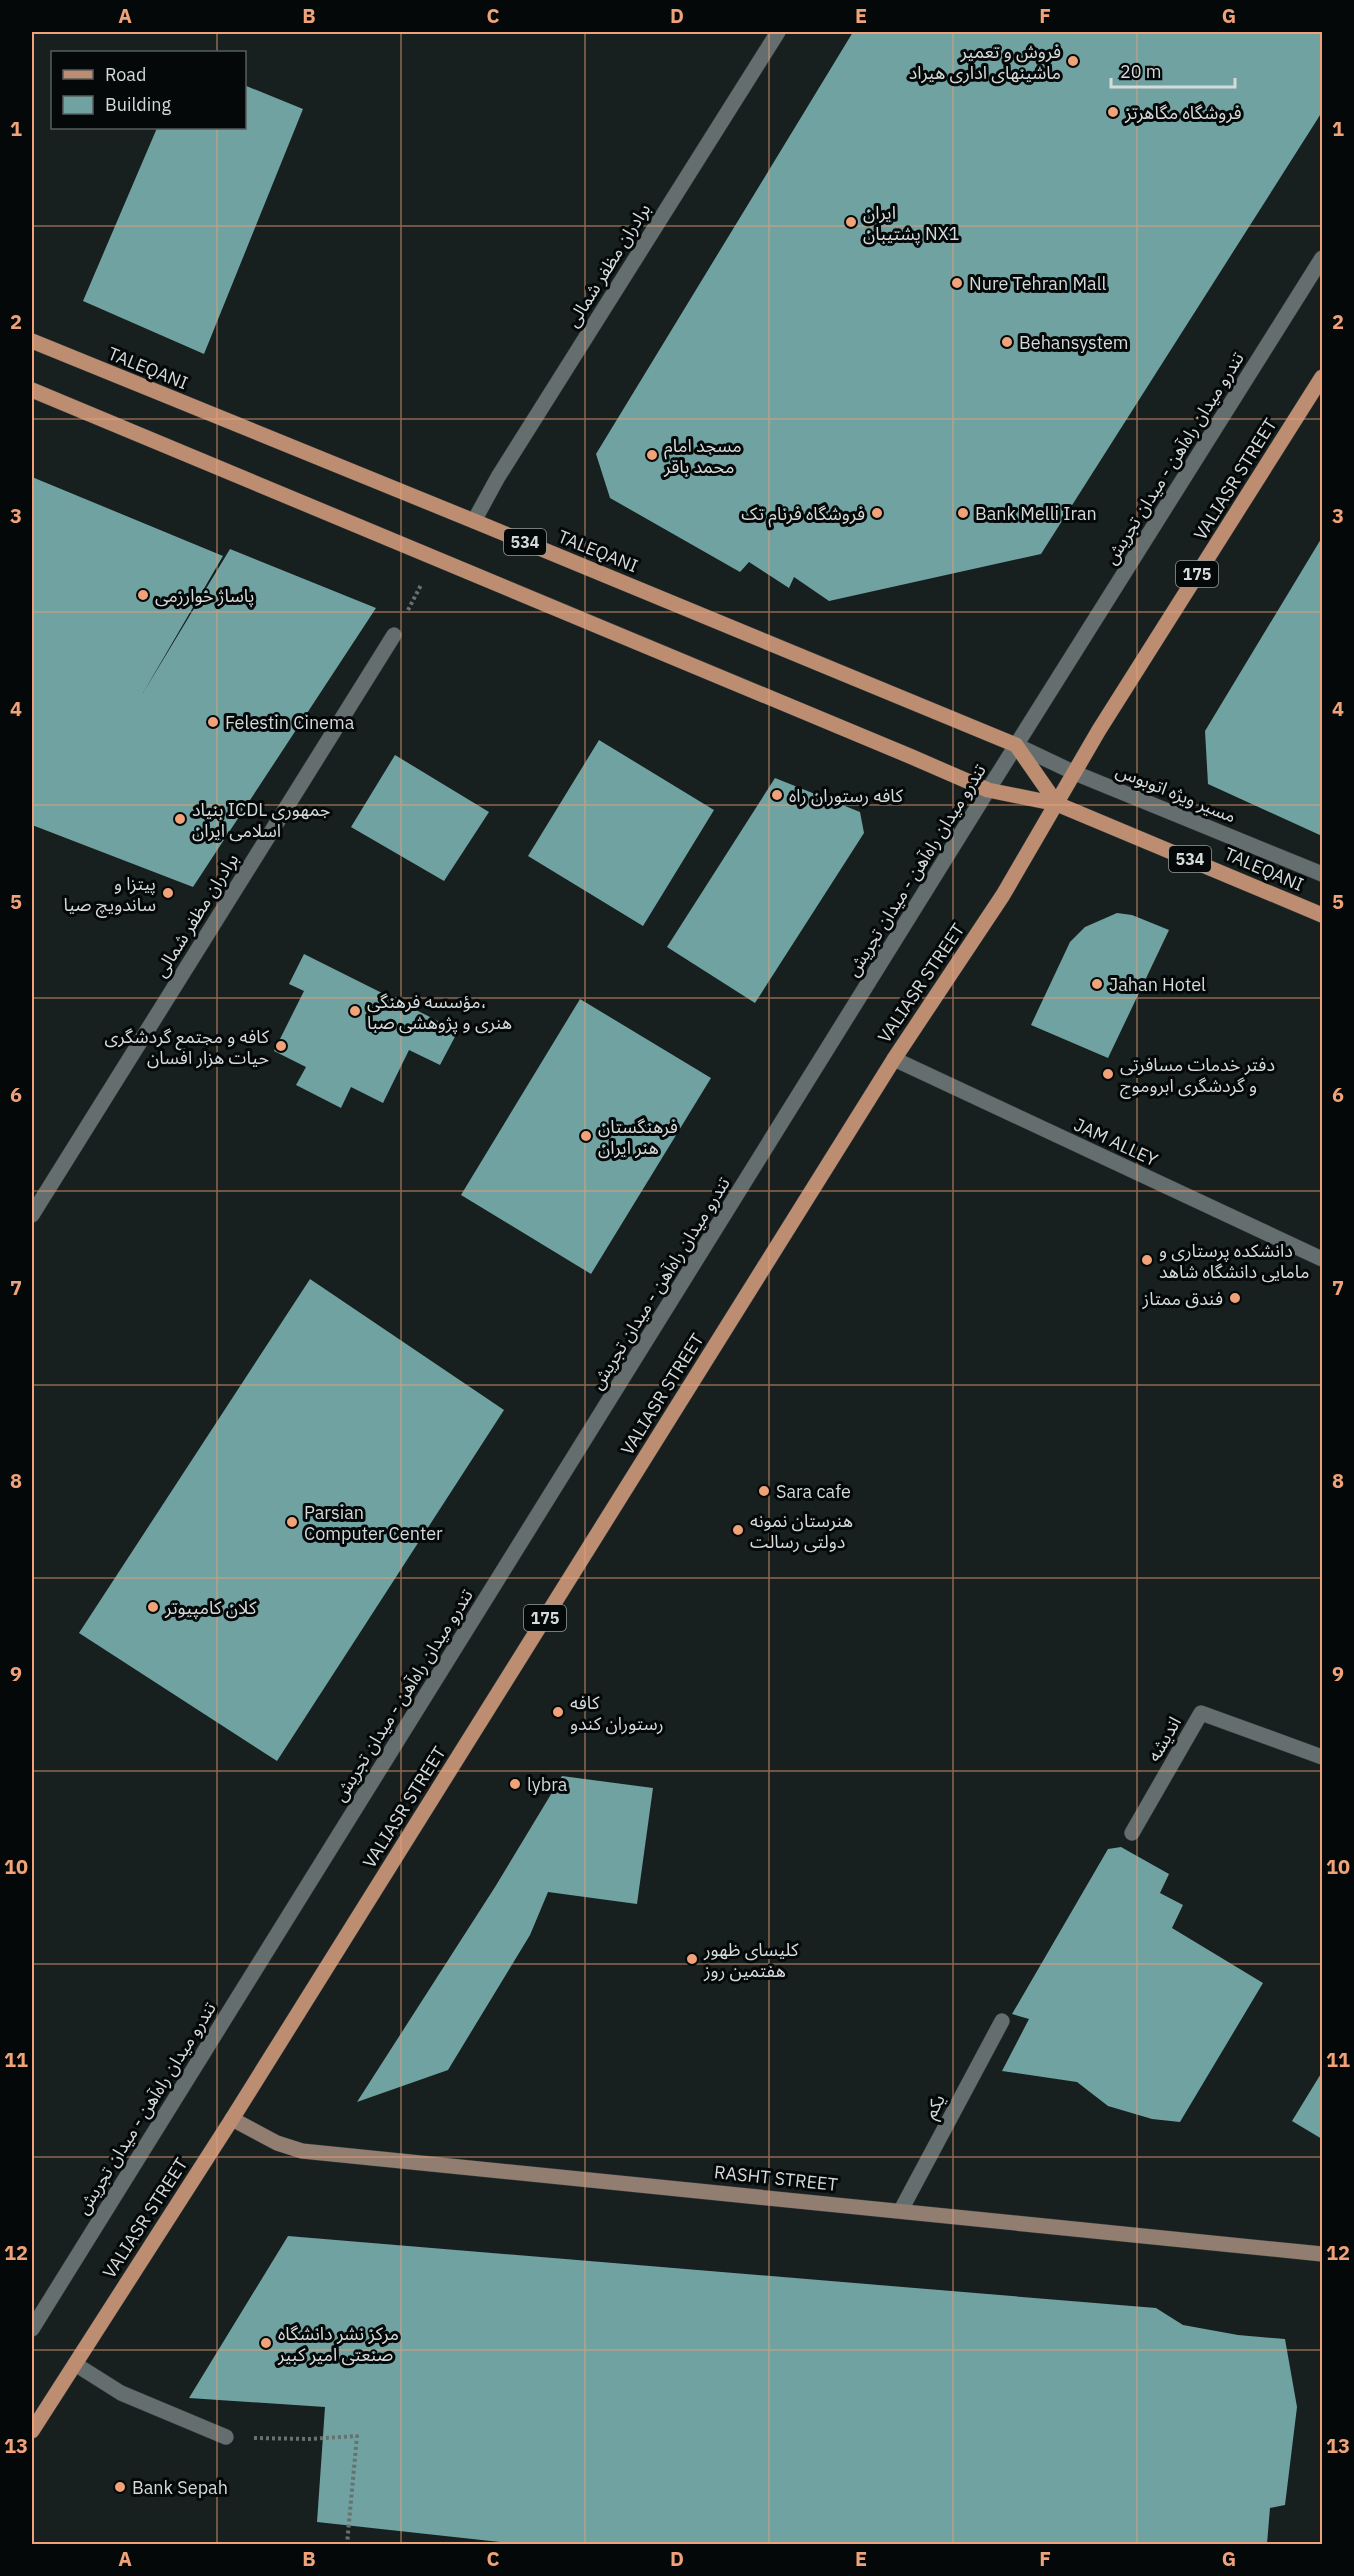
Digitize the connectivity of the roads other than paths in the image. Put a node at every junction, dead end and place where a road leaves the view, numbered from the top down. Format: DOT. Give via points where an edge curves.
graph roads {
  1 [pos="778,32"];
  2 [pos="1323,258"];
  3 [pos="32,341"];
  4 [pos="1323,377"];
  5 [pos="32,390"];
  6 [pos="474,521"];
  7 [pos="394,635"];
  8 [pos="1016,745"];
  9 [pos="1075,773"];
  10 [pos="988,790"];
  11 [pos="1057,804"];
  12 [pos="1323,874"];
  13 [pos="1323,915"];
  14 [pos="894,1059"];
  15 [pos="32,1215"];
  16 [pos="1323,1259"];
  17 [pos="1323,1756"];
  18 [pos="1132,1833"];
  19 [pos="1002,2021"];
  20 [pos="232,2119"];
  21 [pos="901,2210"];
  22 [pos="1322,2254"];
  23 [pos="32,2329"];
  24 [pos="75,2364"];
  25 [pos="32,2431"];
  26 [pos="226,2437"];
  1 -- 6 [label="street, برادران مظفر شمالی"];
  2 -- 8 [label="street, تندرو میدان راه‌آهن - میدان تجریش"];
  3 -- 6 [label="main road, TALEQANI / 534"];
  4 -- 9 [label="main road, VALIASR STREET / 175"];
  5 -- 10 [label="main road, TALEQANI / 534"];
  6 -- 8 [label="main road, TALEQANI / 534"];
  7 -- 15 [label="street, برادران مظفر شمالی"];
  8 -- 9 [label="street, مسیر ویژه اتوبوس"];
  8 -- 10 [label="street, تندرو میدان راه‌آهن - میدان تجریش"];
  8 -- 11 [label="main road"];
  9 -- 11 [label="main road, VALIASR STREET / 175"];
  9 -- 12 [label="street, مسیر ویژه اتوبوس"];
  10 -- 11 [label="main road, TALEQANI / 534"];
  10 -- 23 [label="street, تندرو میدان راه‌آهن - میدان تجریش"];
  11 -- 13 [label="main road, TALEQANI / 534"];
  11 -- 14 [label="main road, VALIASR STREET / 175"];
  14 -- 16 [label="street, JAM ALLEY"];
  14 -- 20 [label="main road, VALIASR STREET / 175"];
  17 -- 18 [label="street, اندیشه" via="1201,1713"];
  19 -- 21 [label="street, یکم"];
  20 -- 21 [label="street, RASHT STREET" via="277,2143 302,2151"];
  20 -- 24 [label="main road, VALIASR STREET / 175"];
  21 -- 22 [label="street, RASHT STREET"];
  24 -- 25 [label="main road, VALIASR STREET / 175"];
  24 -- 26 [label="street" via="121,2393"];
}
